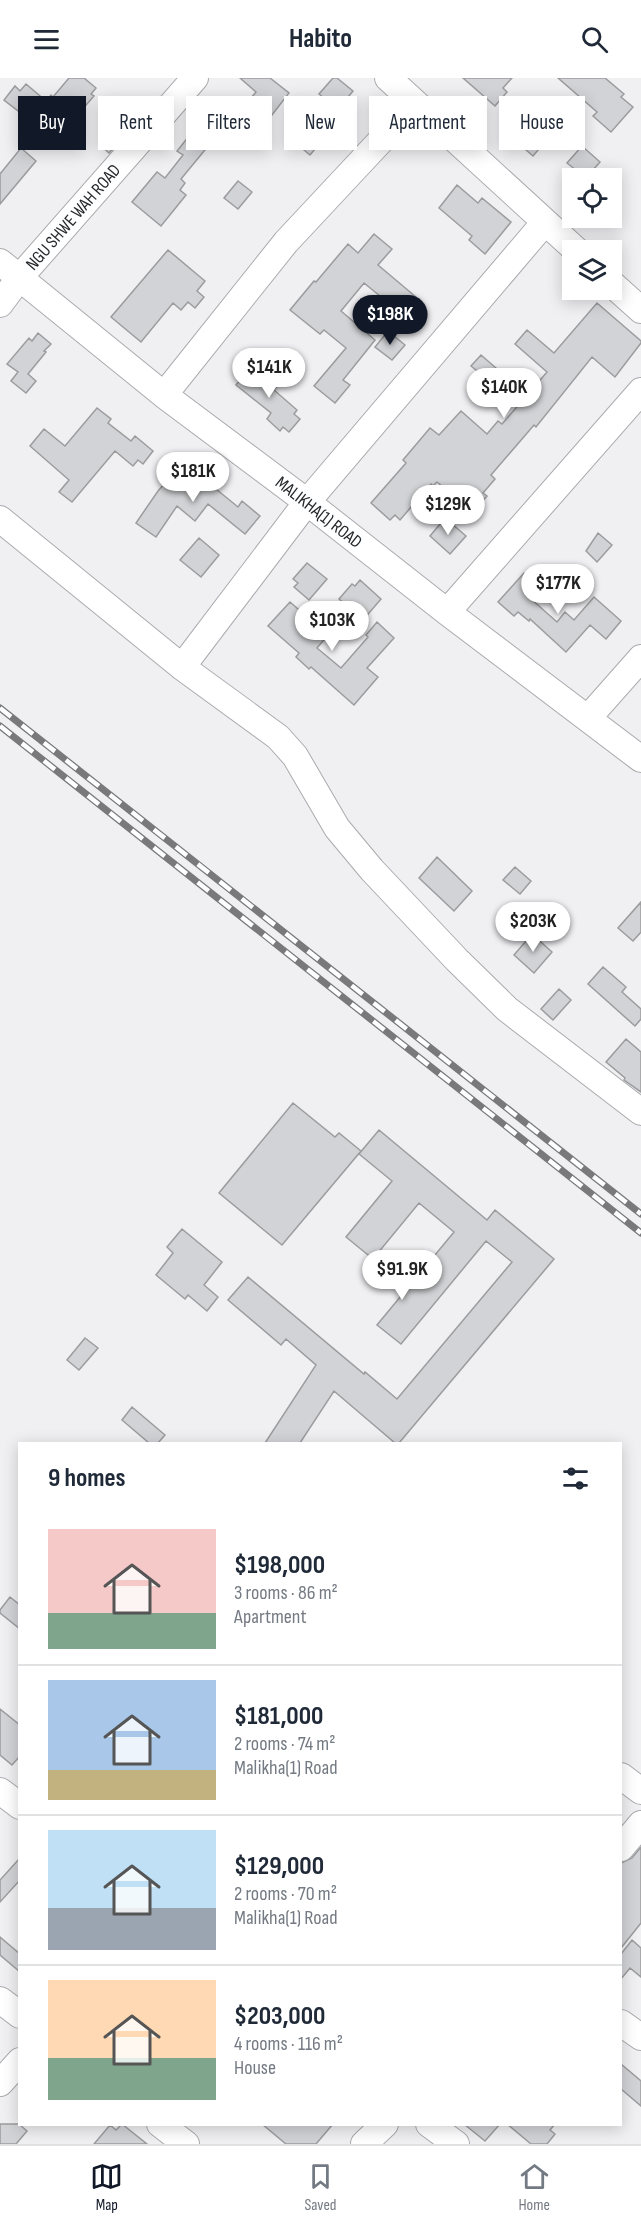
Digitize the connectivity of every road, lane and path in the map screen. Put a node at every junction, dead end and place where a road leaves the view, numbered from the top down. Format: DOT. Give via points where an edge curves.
graph roads {
  1 [pos="195,78"];
  2 [pos="388,78"];
  3 [pos="407,96"];
  4 [pos="372,150"];
  5 [pos="466,150"];
  6 [pos="545,222"];
  7 [pos="565,240"];
  8 [pos="10,270"];
  9 [pos="622,293"];
  10 [pos="0,304"];
  11 [pos="641,310"];
  12 [pos="641,391"];
  13 [pos="164,395"];
  14 [pos="307,502"];
  15 [pos="0,519"];
  16 [pos="447,612"];
  17 [pos="641,658"];
  18 [pos="182,667"];
  19 [pos="588,718"];
  20 [pos="641,759"];
  21 [pos="641,1112"];
  22 [pos="622,1777"];
  23 [pos="0,1791"];
  24 [pos="641,1791"];
  25 [pos="18,1804"];
  26 [pos="641,1824"];
  27 [pos="622,1847"];
  28 [pos="0,2000"];
  29 [pos="18,2014"];
  30 [pos="622,2024"];
  31 [pos="641,2037"];
  32 [pos="18,2063"];
  33 [pos="0,2083"];
  34 [pos="163,2126"];
  35 [pos="383,2126"];
  36 [pos="432,2126"];
  37 [pos="186,2144"];
  38 [pos="364,2144"];
  39 [pos="456,2144"];
  1 -- 8 [label="street, NGU SHWE WAH ROAD"];
  2 -- 3 [label="street"];
  4 -- 13 [label="street" via="286,242"];
  5 -- 6 [label="street"];
  6 -- 7 [label="street"];
  6 -- 14 [label="street"];
  8 -- 10 [label="street, NGU SHWE WAH ROAD"];
  8 -- 13 [label="street, MALIKHA(1) ROAD"];
  9 -- 11 [label="street"];
  12 -- 16 [label="street"];
  13 -- 14 [label="street, MALIKHA(1) ROAD"];
  14 -- 16 [label="street, MALIKHA(1) ROAD"];
  14 -- 18 [label="street"];
  15 -- 18 [label="street"];
  16 -- 19 [label="street, MALIKHA(1) ROAD"];
  17 -- 19 [label="street"];
  18 -- 21 [label="street" via="278,737 295,756 337,828 457,960 499,1000"];
  19 -- 20 [label="street, MALIKHA(1) ROAD"];
  22 -- 24 [label="street"];
  23 -- 25 [label="street"];
  26 -- 27 [label="street"];
  28 -- 29 [label="street"];
  30 -- 31 [label="street"];
  32 -- 33 [label="street"];
  34 -- 37 [label="street"];
  35 -- 38 [label="street"];
  36 -- 39 [label="street"];
}
